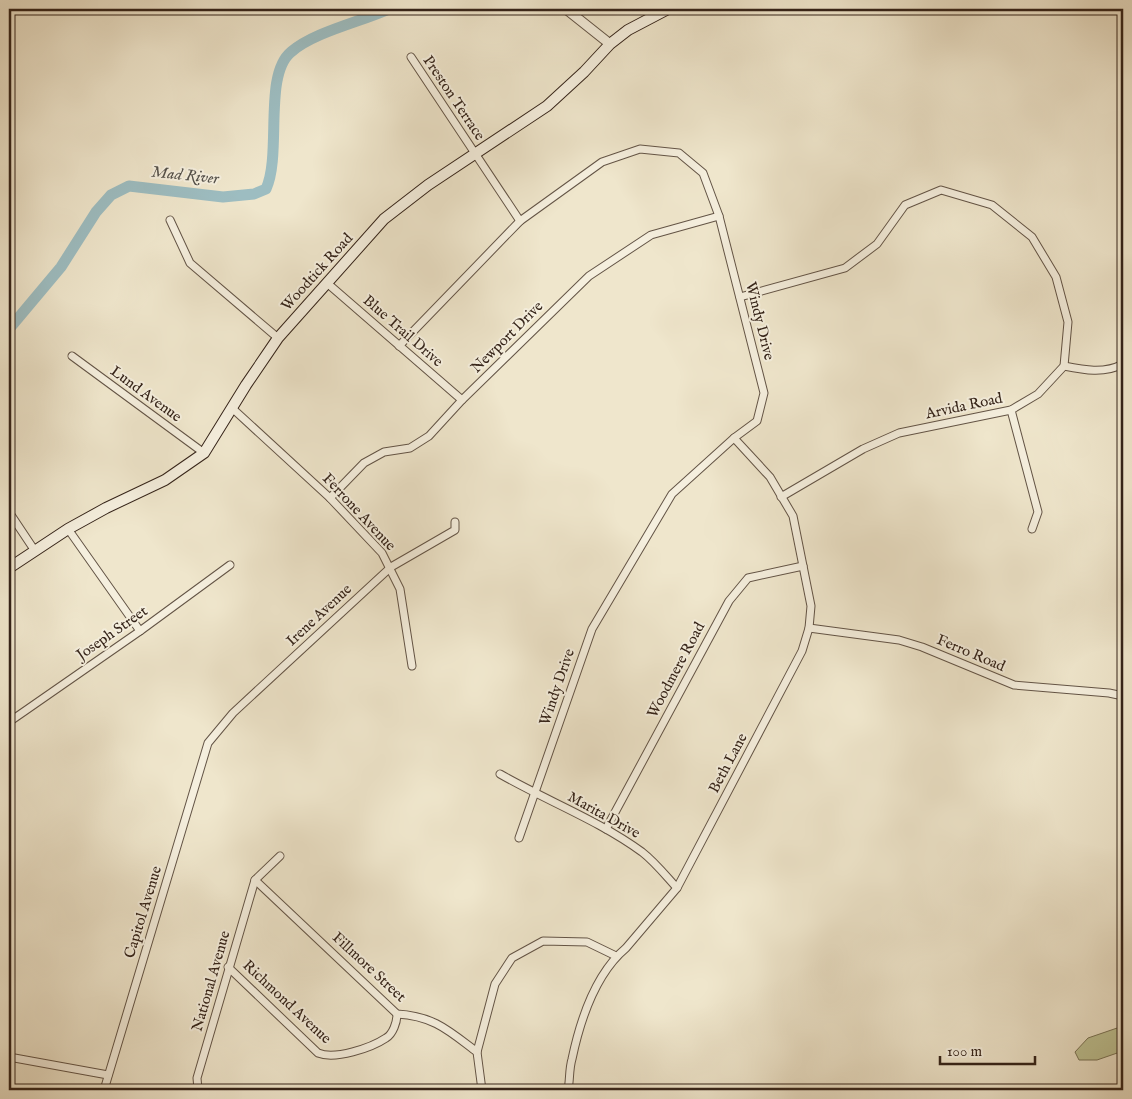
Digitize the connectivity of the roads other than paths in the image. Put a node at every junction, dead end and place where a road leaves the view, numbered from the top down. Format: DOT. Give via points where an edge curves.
graph roads {
  1 [pos="566,9"];
  2 [pos="668,9"];
  3 [pos="610,44"];
  4 [pos="411,57"];
  5 [pos="475,154"];
  6 [pos="719,216"];
  7 [pos="170,220"];
  8 [pos="520,221"];
  9 [pos="327,283"];
  10 [pos="740,297"];
  11 [pos="278,338"];
  12 [pos="399,346"];
  13 [pos="72,356"];
  14 [pos="1123,364"];
  15 [pos="1064,366"];
  16 [pos="462,400"];
  17 [pos="232,408"];
  18 [pos="1011,410"];
  19 [pos="734,438"];
  20 [pos="204,453"];
  21 [pos="782,497"];
  22 [pos="330,498"];
  23 [pos="9,512"];
  24 [pos="455,522"];
  25 [pos="68,529"];
  26 [pos="1032,529"];
  27 [pos="35,551"];
  28 [pos="230,565"];
  29 [pos="803,566"];
  30 [pos="9,568"];
  31 [pos="390,568"];
  32 [pos="810,628"];
  33 [pos="140,631"];
  34 [pos="412,666"];
  35 [pos="1123,696"];
  36 [pos="9,722"];
  37 [pos="208,743"];
  38 [pos="500,774"];
  39 [pos="534,794"];
  40 [pos="606,829"];
  41 [pos="519,838"];
  42 [pos="280,856"];
  43 [pos="255,880"];
  44 [pos="678,888"];
  45 [pos="616,956"];
  46 [pos="228,966"];
  47 [pos="397,1014"];
  48 [pos="477,1052"];
  49 [pos="9,1057"];
  50 [pos="108,1076"];
  51 [pos="104,1090"];
  52 [pos="198,1090"];
  53 [pos="482,1090"];
  54 [pos="568,1090"];
  1 -- 3 [label="street"];
  2 -- 3 [label="main road, Woodtick Road" via="642,21"];
  3 -- 5 [label="main road, Woodtick Road" via="547,106"];
  4 -- 5 [label="street, Preston Terrace"];
  5 -- 8 [label="street, Preston Terrace"];
  5 -- 9 [label="main road, Woodtick Road" via="384,219"];
  6 -- 8 [label="street, Windy Drive" via="703,173 679,153 640,149 602,162"];
  6 -- 10 [label="street, Windy Drive"];
  6 -- 16 [label="street, Newport Drive" via="651,235 589,276"];
  7 -- 11 [label="street" via="190,263"];
  8 -- 12 [label="street, Windy Drive"];
  9 -- 11 [label="main road, Woodtick Road"];
  9 -- 12 [label="street, Blue Trail Drive"];
  10 -- 15 [label="street" via="845,268 877,244 905,205 941,190 992,205 1032,237 1056,277 1068,322"];
  10 -- 19 [label="street, Windy Drive" via="764,393 757,421"];
  11 -- 17 [label="main road, Woodtick Road"];
  12 -- 16 [label="street, Blue Trail Drive"];
  13 -- 20 [label="street, Lund Avenue"];
  14 -- 15 [label="street" via="1092,371"];
  15 -- 18 [label="street, Arvida Road" via="1038,394"];
  16 -- 22 [label="street, Newport Drive" via="429,436 410,448 384,452 364,463"];
  17 -- 20 [label="main road, Woodtick Road"];
  17 -- 22 [label="street, Ferrone Avenue"];
  18 -- 21 [label="street, Arvida Road" via="900,433 863,449"];
  18 -- 26 [label="street" via="1038,512"];
  19 -- 21 [label="street, Beth Lane" via="770,477"];
  19 -- 39 [label="street, Windy Drive" via="672,494 592,629"];
  20 -- 25 [label="main road, Woodtick Road" via="165,480"];
  21 -- 29 [label="street, Beth Lane" via="793,516"];
  22 -- 31 [label="street, Ferrone Avenue" via="382,553"];
  23 -- 27 [label="street"];
  24 -- 31 [label="street, Irene Avenue" via="455,530"];
  25 -- 27 [label="main road, Woodtick Road"];
  25 -- 33 [label="street"];
  27 -- 30 [label="main road, Woodtick Road"];
  28 -- 33 [label="street, Joseph Street"];
  29 -- 32 [label="street, Beth Lane" via="811,606"];
  29 -- 40 [label="street, Woodmere Road" via="748,578 729,601"];
  31 -- 34 [label="street, Ferrone Avenue" via="400,588"];
  31 -- 37 [label="street, Irene Avenue" via="233,713"];
  32 -- 35 [label="street, Ferro Road" via="899,640 1014,685"];
  32 -- 44 [label="street, Beth Lane" via="802,651"];
  33 -- 36 [label="street, Joseph Street"];
  37 -- 50 [label="street, Capitol Avenue"];
  38 -- 39 [label="street"];
  39 -- 40 [label="street, Marita Drive"];
  39 -- 41 [label="street, Windy Drive"];
  40 -- 44 [label="street, Marita Drive" via="643,854"];
  42 -- 43 [label="street"];
  43 -- 46 [label="street, National Avenue"];
  43 -- 47 [label="street, Fillmore Street"];
  44 -- 45 [label="street, Beth Lane"];
  45 -- 48 [label="street" via="587,942 543,941 512,958 495,984"];
  45 -- 54 [label="street, Beth Lane" via="583,1017 571,1061"];
  46 -- 47 [label="street, Richmond Avenue" via="326,1056 352,1052 388,1038 397,1022"];
  46 -- 52 [label="street, National Avenue" via="197,1078"];
  47 -- 48 [label="street, Fillmore Street" via="418,1015 436,1022"];
  48 -- 53 [label="street"];
  49 -- 50 [label="street"];
  50 -- 51 [label="street, Capitol Avenue"];
}
